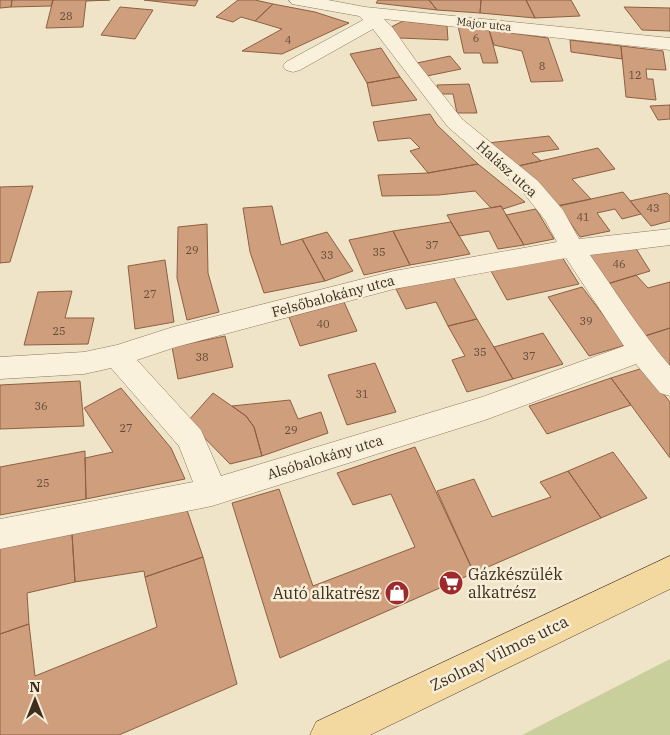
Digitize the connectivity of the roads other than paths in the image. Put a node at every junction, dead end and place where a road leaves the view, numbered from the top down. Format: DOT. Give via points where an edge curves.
graph roads {
  1 [pos="298,0"];
  2 [pos="370,17"];
  3 [pos="670,44"];
  4 [pos="293,66"];
  5 [pos="670,237"];
  6 [pos="572,248"];
  7 [pos="641,351"];
  8 [pos="117,356"];
  9 [pos="0,368"];
  10 [pos="670,386"];
  11 [pos="212,492"];
  12 [pos="0,534"];
  13 [pos="670,572"];
  14 [pos="329,735"];
  1 -- 2 [label="street, Major utca"];
  2 -- 3 [label="street, Major utca"];
  2 -- 4 [label="street"];
  2 -- 6 [label="street, Halász utca" via="386,31 455,123 530,186 554,216"];
  5 -- 6 [label="street, Felsőbalokány utca"];
  6 -- 7 [label="street, Halász utca"];
  6 -- 8 [label="street, Felsőbalokány utca" via="394,280 173,337"];
  7 -- 10 [label="street, Halász utca"];
  7 -- 11 [label="street, Alsóbalokány utca" via="485,408"];
  8 -- 9 [label="street, Felsőbalokány utca" via="84,363"];
  8 -- 11 [label="street" via="191,440"];
  11 -- 12 [label="street, Alsóbalokány utca"];
  13 -- 14 [label="main road, Zsolnay Vilmos utca"];
}
